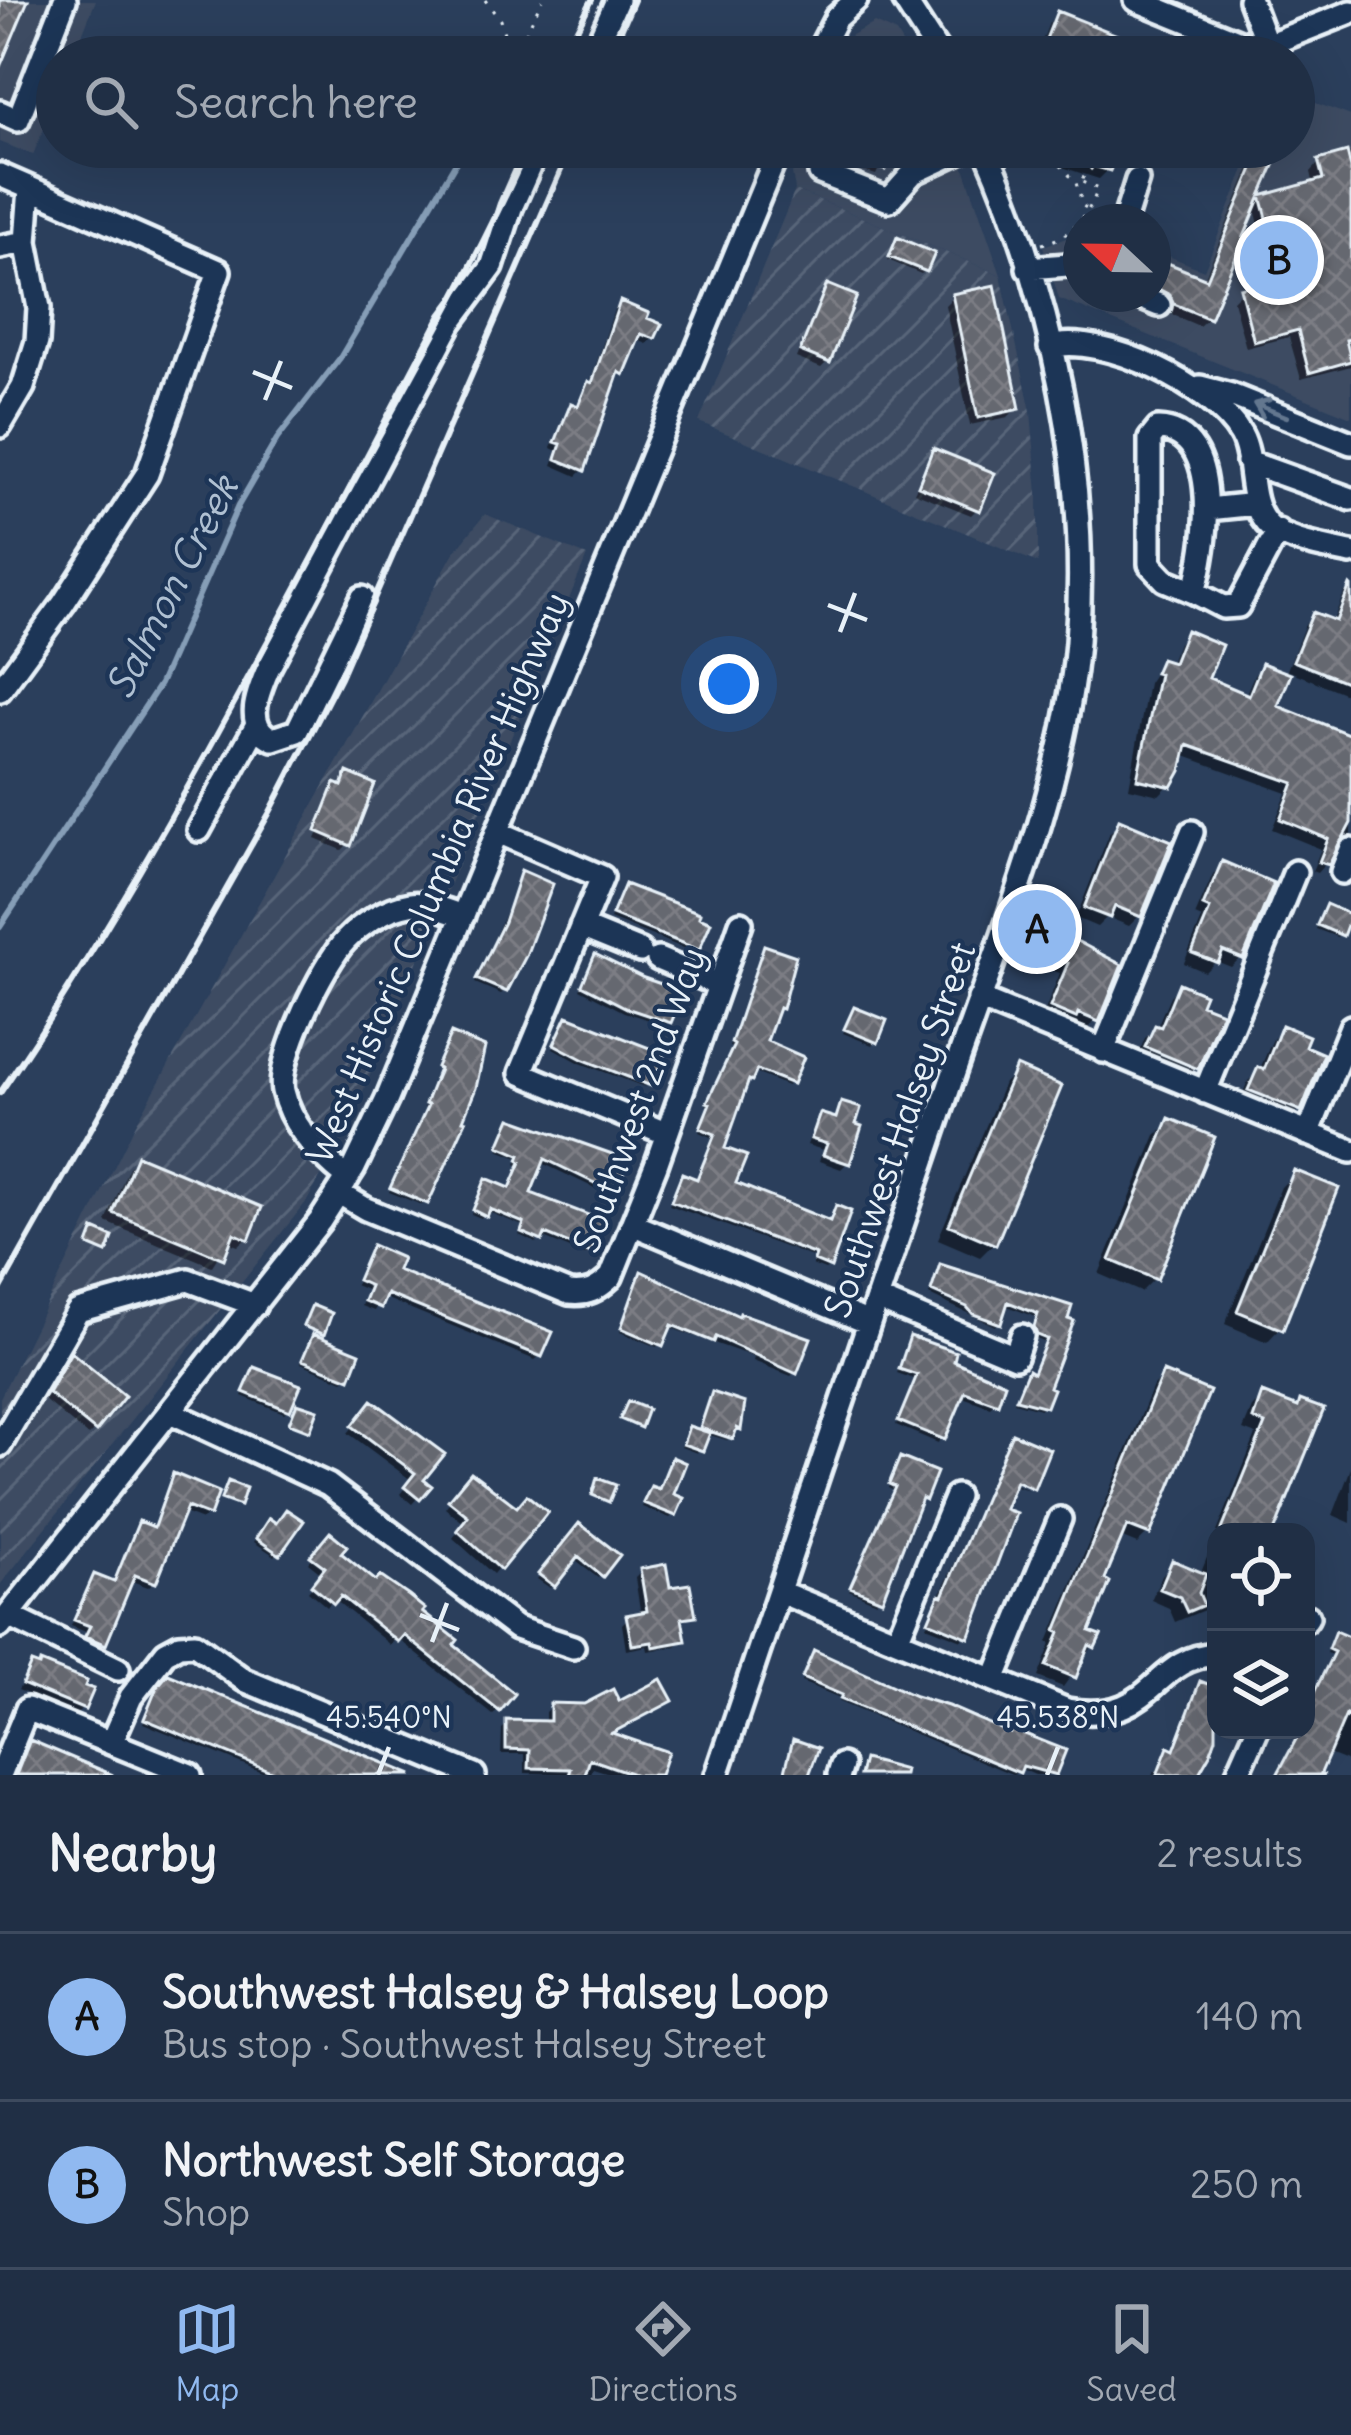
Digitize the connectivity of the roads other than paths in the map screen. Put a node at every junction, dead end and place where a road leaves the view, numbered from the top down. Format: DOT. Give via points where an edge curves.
graph roads {
  1 [pos="65,0"];
  2 [pos="617,0"];
  3 [pos="856,0"];
  4 [pos="904,0"];
  5 [pos="1136,0"];
  6 [pos="1250,0"];
  7 [pos="1351,12"];
  8 [pos="51,36"];
  9 [pos="601,36"];
  10 [pos="827,36"];
  11 [pos="927,36"];
  12 [pos="1223,36"];
  13 [pos="1263,36"];
  14 [pos="1292,36"];
  15 [pos="36,74"];
  16 [pos="0,112"];
  17 [pos="529,168"];
  18 [pos="771,168"];
  19 [pos="822,168"];
  20 [pos="918,168"];
  21 [pos="993,168"];
  22 [pos="0,175"];
  23 [pos="1137,180"];
  24 [pos="30,188"];
  25 [pos="1130,204"];
  26 [pos="26,242"];
  27 [pos="0,247"];
  28 [pos="1025,259"];
  29 [pos="1063,262"];
  30 [pos="1050,347"];
  31 [pos="1186,384"];
  32 [pos="0,426"];
  33 [pos="1351,443"];
  34 [pos="1248,462"];
  35 [pos="1351,499"];
  36 [pos="1256,505"];
  37 [pos="1208,508"];
  38 [pos="1278,531"];
  39 [pos="1351,553"];
  40 [pos="1194,592"];
  41 [pos="362,598"];
  42 [pos="0,690"];
  43 [pos="256,727"];
  44 [pos="200,830"];
  45 [pos="498,832"];
  46 [pos="1192,832"];
  47 [pos="1351,850"];
  48 [pos="1295,872"];
  49 [pos="1342,872"];
  50 [pos="464,916"];
  51 [pos="741,922"];
  52 [pos="581,927"];
  53 [pos="719,986"];
  54 [pos="979,999"];
  55 [pos="1351,1028"];
  56 [pos="1103,1051"];
  57 [pos="1205,1092"];
  58 [pos="665,1133"];
  59 [pos="1308,1134"];
  60 [pos="1351,1151"];
  61 [pos="344,1186"];
  62 [pos="632,1224"];
  63 [pos="878,1298"];
  64 [pos="255,1305"];
  65 [pos="869,1322"];
  66 [pos="1022,1336"];
  67 [pos="170,1412"];
  68 [pos="0,1445"];
  69 [pos="956,1496"];
  70 [pos="1060,1519"];
  71 [pos="780,1592"];
  72 [pos="4,1621"];
  73 [pos="897,1640"];
  74 [pos="573,1647"];
  75 [pos="1207,1656"];
  76 [pos="118,1669"];
  77 [pos="994,1680"];
  78 [pos="1253,1739"];
  79 [pos="111,1743"];
  80 [pos="1,1775"];
  81 [pos="190,1775"];
  82 [pos="474,1775"];
  83 [pos="717,1775"];
  84 [pos="1237,1775"];
  1 -- 8 [label="street"];
  2 -- 9 [label="street"];
  3 -- 10 [label="street"];
  4 -- 11 [label="street"];
  5 -- 12 [label="street"];
  6 -- 13 [label="street"];
  7 -- 14 [label="street"];
  15 -- 16 [label="street" via="18,120"];
  17 -- 43 [label="street" via="492,267 451,322 268,669"];
  18 -- 45 [label="street, West Historic Columbia River Highway"];
  19 -- 20 [label="street" via="889,200"];
  21 -- 28 [label="street, Southwest Halsey Street"];
  22 -- 24 [label="street"];
  23 -- 25 [label="street"];
  24 -- 26 [label="street"];
  24 -- 42 [label="street" via="219,271 147,474"];
  26 -- 27 [label="street"];
  26 -- 32 [label="street" via="37,342"];
  28 -- 29 [label="street"];
  28 -- 30 [label="street, Southwest Halsey Street"];
  30 -- 31 [label="street" via="1094,344"];
  30 -- 54 [label="street, Southwest Halsey Street" via="1077,496 1076,646 1048,785"];
  33 -- 31 [label="street, one-way"];
  31 -- 34 [label="street" via="1219,407 1242,437"];
  34 -- 35 [label="street"];
  34 -- 36 [label="street"];
  36 -- 37 [label="street"];
  36 -- 38 [label="street"];
  37 -- 40 [label="street"];
  37 -- 40 [label="street" via="1192,444 1158,428 1150,439 1150,564"];
  38 -- 39 [label="street"];
  38 -- 40 [label="street" via="1238,606"];
  41 -- 43 [label="street" via="297,730 273,739"];
  43 -- 44 [label="street"];
  45 -- 50 [label="street, West Historic Columbia River Highway"];
  45 -- 52 [label="street" via="602,877"];
  46 -- 56 [label="street"];
  47 -- 49 [label="street"];
  48 -- 57 [label="street"];
  50 -- 61 [label="street, West Historic Columbia River Highway"];
  50 -- 61 [label="street" via="416,903 363,926 343,942 292,1035 282,1087 295,1123"];
  51 -- 53 [label="street, Southwest 2nd Way"];
  52 -- 53 [label="street"];
  52 -- 58 [label="street" via="521,1073"];
  53 -- 58 [label="street, Southwest 2nd Way"];
  54 -- 56 [label="street"];
  54 -- 63 [label="street, Southwest Halsey Street"];
  55 -- 59 [label="street"];
  56 -- 57 [label="street"];
  57 -- 59 [label="street"];
  58 -- 62 [label="street, Southwest 2nd Way"];
  59 -- 60 [label="street"];
  61 -- 62 [label="street, Southwest 2nd Way" via="366,1209 569,1293 590,1293 611,1277"];
  61 -- 64 [label="street, West Historic Columbia River Highway"];
  62 -- 65 [label="street"];
  63 -- 65 [label="street, Southwest Halsey Street"];
  63 -- 66 [label="street" via="1015,1357"];
  64 -- 67 [label="street, West Historic Columbia River Highway"];
  64 -- 68 [label="street" via="188,1280 78,1311"];
  65 -- 71 [label="street, Southwest Halsey Street"];
  67 -- 72 [label="street, West Historic Columbia River Highway"];
  67 -- 74 [label="street" via="328,1485 516,1628"];
  69 -- 73 [label="street"];
  70 -- 77 [label="street"];
  71 -- 73 [label="street"];
  71 -- 83 [label="street, Southwest Halsey Street"];
  72 -- 76 [label="street"];
  73 -- 77 [label="street"];
  75 -- 77 [label="street" via="1181,1663 1133,1705 1111,1712 1067,1710"];
  78 -- 84 [label="street"];
  79 -- 80 [label="street" via="27,1709"];
  79 -- 81 [label="street"];
  79 -- 82 [label="street" via="131,1697 166,1652 195,1644 244,1680"];
}
